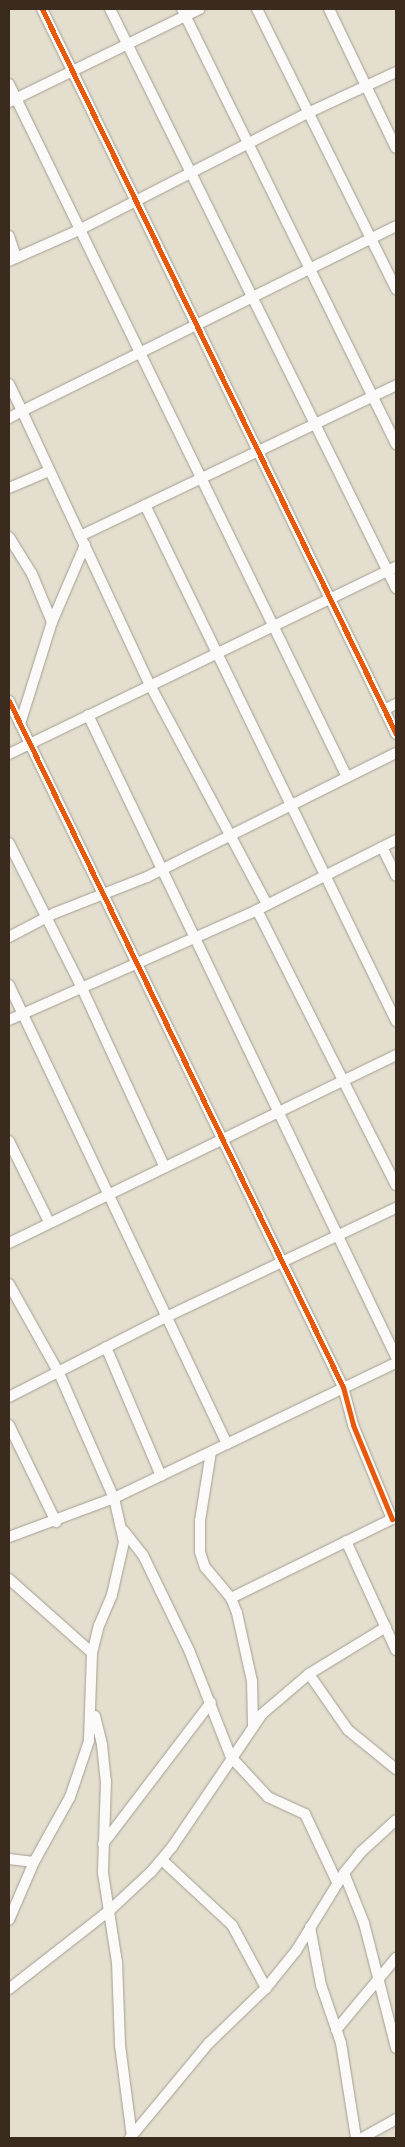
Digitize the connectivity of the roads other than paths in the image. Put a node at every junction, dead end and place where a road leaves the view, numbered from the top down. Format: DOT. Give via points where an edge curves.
graph roads {
  1 [pos="42,9"];
  2 [pos="110,9"];
  3 [pos="200,9"];
  4 [pos="257,9"];
  5 [pos="329,9"];
  6 [pos="184,12"];
  7 [pos="128,44"];
  8 [pos="74,72"];
  9 [pos="396,72"];
  10 [pos="9,84"];
  11 [pos="365,85"];
  12 [pos="12,100"];
  13 [pos="310,112"];
  14 [pos="248,144"];
  15 [pos="396,148"];
  16 [pos="190,174"];
  17 [pos="137,202"];
  18 [pos="396,226"];
  19 [pos="79,230"];
  20 [pos="9,236"];
  21 [pos="371,238"];
  22 [pos="12,260"];
  23 [pos="309,269"];
  24 [pos="396,289"];
  25 [pos="251,298"];
  26 [pos="195,325"];
  27 [pos="140,352"];
  28 [pos="9,384"];
  29 [pos="396,385"];
  30 [pos="372,396"];
  31 [pos="22,411"];
  32 [pos="9,418"];
  33 [pos="315,423"];
  34 [pos="396,444"];
  35 [pos="258,451"];
  36 [pos="50,471"];
  37 [pos="202,478"];
  38 [pos="9,488"];
  39 [pos="145,505"];
  40 [pos="9,537"];
  41 [pos="83,540"];
  42 [pos="392,569"];
  43 [pos="396,588"];
  44 [pos="330,601"];
  45 [pos="52,622"];
  46 [pos="274,626"];
  47 [pos="216,654"];
  48 [pos="150,684"];
  49 [pos="9,701"];
  50 [pos="396,704"];
  51 [pos="384,710"];
  52 [pos="88,715"];
  53 [pos="20,724"];
  54 [pos="396,734"];
  55 [pos="29,744"];
  56 [pos="396,753"];
  57 [pos="9,754"];
  58 [pos="347,777"];
  59 [pos="291,803"];
  60 [pos="229,834"];
  61 [pos="396,840"];
  62 [pos="9,843"];
  63 [pos="382,847"];
  64 [pos="160,871"];
  65 [pos="325,874"];
  66 [pos="396,876"];
  67 [pos="104,893"];
  68 [pos="267,904"];
  69 [pos="256,910"];
  70 [pos="46,916"];
  71 [pos="9,937"];
  72 [pos="194,937"];
  73 [pos="138,960"];
  74 [pos="9,985"];
  75 [pos="81,986"];
  76 [pos="23,1014"];
  77 [pos="9,1020"];
  78 [pos="396,1021"];
  79 [pos="396,1055"];
  80 [pos="346,1080"];
  81 [pos="280,1112"];
  82 [pos="9,1141"];
  83 [pos="222,1142"];
  84 [pos="165,1168"];
  85 [pos="396,1185"];
  86 [pos="107,1195"];
  87 [pos="396,1208"];
  88 [pos="49,1222"];
  89 [pos="339,1237"];
  90 [pos="9,1243"];
  91 [pos="284,1262"];
  92 [pos="9,1284"];
  93 [pos="166,1317"];
  94 [pos="106,1347"];
  95 [pos="396,1357"];
  96 [pos="396,1363"];
  97 [pos="58,1373"];
  98 [pos="343,1387"];
  99 [pos="9,1397"];
  100 [pos="9,1425"];
  101 [pos="228,1444"];
  102 [pos="211,1452"];
  103 [pos="161,1476"];
  104 [pos="114,1498"];
  105 [pos="394,1518"];
  106 [pos="56,1522"];
  107 [pos="124,1531"];
  108 [pos="9,1537"];
  109 [pos="346,1541"];
  110 [pos="9,1579"];
  111 [pos="231,1598"];
  112 [pos="386,1628"];
  113 [pos="396,1650"];
  114 [pos="92,1653"];
  115 [pos="309,1674"];
  116 [pos="212,1702"];
  117 [pos="91,1704"];
  118 [pos="253,1725"];
  119 [pos="231,1757"];
  120 [pos="396,1769"];
  121 [pos="396,1820"];
  122 [pos="102,1845"];
  123 [pos="9,1859"];
  124 [pos="162,1860"];
  125 [pos="34,1862"];
  126 [pos="344,1873"];
  127 [pos="337,1882"];
  128 [pos="108,1911"];
  129 [pos="9,1920"];
  130 [pos="310,1927"];
  131 [pos="396,1958"];
  132 [pos="377,1980"];
  133 [pos="266,1988"];
  134 [pos="9,1989"];
  135 [pos="336,2030"];
  136 [pos="396,2048"];
  137 [pos="396,2119"];
  138 [pos="131,2137"];
  139 [pos="356,2138"];
  140 [pos="362,2138"];
  1 -- 8 [label="street"];
  2 -- 7 [label="street"];
  3 -- 6 [label="street"];
  4 -- 13 [label="street"];
  5 -- 11 [label="street"];
  6 -- 7 [label="street"];
  6 -- 14 [label="street"];
  7 -- 8 [label="street"];
  7 -- 16 [label="street"];
  8 -- 12 [label="street"];
  8 -- 17 [label="street"];
  9 -- 11 [label="street"];
  10 -- 12 [label="street"];
  11 -- 13 [label="street"];
  11 -- 15 [label="street"];
  12 -- 19 [label="street"];
  13 -- 14 [label="street"];
  13 -- 21 [label="street"];
  14 -- 16 [label="street"];
  14 -- 23 [label="street"];
  16 -- 17 [label="street"];
  16 -- 25 [label="street"];
  17 -- 19 [label="street"];
  17 -- 26 [label="street"];
  18 -- 21 [label="street"];
  19 -- 22 [label="street"];
  19 -- 27 [label="street"];
  20 -- 22 [label="street"];
  21 -- 23 [label="street"];
  21 -- 24 [label="street"];
  23 -- 25 [label="street"];
  23 -- 30 [label="street"];
  25 -- 26 [label="street"];
  25 -- 33 [label="street"];
  26 -- 27 [label="street"];
  26 -- 35 [label="street"];
  27 -- 31 [label="street"];
  27 -- 37 [label="street"];
  28 -- 31 [label="street"];
  29 -- 30 [label="street"];
  30 -- 33 [label="street"];
  30 -- 34 [label="street"];
  31 -- 32 [label="street"];
  31 -- 36 [label="street"];
  33 -- 35 [label="street"];
  33 -- 42 [label="street"];
  35 -- 37 [label="street"];
  35 -- 44 [label="street"];
  36 -- 38 [label="street"];
  36 -- 41 [label="street"];
  37 -- 39 [label="street"];
  37 -- 46 [label="street"];
  39 -- 41 [label="street"];
  39 -- 47 [label="street"];
  40 -- 45 [label="street" via="32,574"];
  41 -- 45 [label="street"];
  41 -- 48 [label="street"];
  42 -- 43 [label="street"];
  42 -- 44 [label="street"];
  44 -- 46 [label="street"];
  44 -- 51 [label="street"];
  45 -- 53 [label="street"];
  46 -- 47 [label="street"];
  46 -- 58 [label="street"];
  47 -- 48 [label="street"];
  47 -- 59 [label="street"];
  48 -- 52 [label="street"];
  48 -- 60 [label="street"];
  49 -- 53 [label="street"];
  50 -- 51 [label="street"];
  51 -- 54 [label="street"];
  52 -- 55 [label="street"];
  52 -- 64 [label="street"];
  53 -- 55 [label="street"];
  55 -- 57 [label="street"];
  55 -- 67 [label="street"];
  56 -- 58 [label="street"];
  58 -- 59 [label="street"];
  59 -- 60 [label="street"];
  59 -- 65 [label="street"];
  60 -- 64 [label="street"];
  60 -- 68 [label="street"];
  61 -- 63 [label="street"];
  62 -- 70 [label="street"];
  63 -- 65 [label="street"];
  63 -- 66 [label="street"];
  64 -- 67 [label="street"];
  64 -- 72 [label="street"];
  65 -- 68 [label="street"];
  65 -- 78 [label="street"];
  67 -- 70 [label="street"];
  67 -- 73 [label="street"];
  68 -- 69 [label="street"];
  69 -- 72 [label="street"];
  69 -- 80 [label="street"];
  70 -- 71 [label="street"];
  70 -- 75 [label="street"];
  72 -- 73 [label="street"];
  72 -- 81 [label="street"];
  73 -- 75 [label="street"];
  73 -- 83 [label="street"];
  74 -- 76 [label="street"];
  75 -- 76 [label="street"];
  75 -- 84 [label="street"];
  76 -- 77 [label="street"];
  76 -- 86 [label="street"];
  79 -- 80 [label="street"];
  80 -- 81 [label="street"];
  80 -- 85 [label="street"];
  81 -- 83 [label="street"];
  81 -- 89 [label="street"];
  82 -- 88 [label="street"];
  83 -- 84 [label="street"];
  83 -- 91 [label="street"];
  84 -- 86 [label="street"];
  86 -- 88 [label="street"];
  86 -- 93 [label="street"];
  87 -- 89 [label="street"];
  88 -- 90 [label="street"];
  89 -- 91 [label="street"];
  89 -- 95 [label="street"];
  91 -- 93 [label="street"];
  91 -- 98 [label="street"];
  92 -- 97 [label="street"];
  93 -- 94 [label="street"];
  93 -- 101 [label="street"];
  94 -- 97 [label="street"];
  94 -- 103 [label="street"];
  96 -- 98 [label="street"];
  97 -- 99 [label="street"];
  97 -- 104 [label="street"];
  98 -- 101 [label="street"];
  98 -- 105 [label="street" via="353,1425"];
  100 -- 106 [label="street"];
  101 -- 102 [label="street"];
  102 -- 103 [label="street"];
  102 -- 111 [label="street" via="200,1521 200,1552 205,1567"];
  103 -- 104 [label="street"];
  104 -- 106 [label="street"];
  104 -- 107 [label="street"];
  105 -- 109 [label="street"];
  106 -- 108 [label="street"];
  107 -- 114 [label="street" via="123,1553"];
  107 -- 116 [label="street" via="143,1555"];
  109 -- 111 [label="street"];
  109 -- 112 [label="street"];
  110 -- 114 [label="street"];
  111 -- 118 [label="street" via="242,1630 252,1682"];
  112 -- 113 [label="street"];
  112 -- 115 [label="street"];
  114 -- 117 [label="street"];
  115 -- 118 [label="street" via="284,1692"];
  115 -- 120 [label="street" via="348,1730"];
  116 -- 119 [label="street"];
  116 -- 122 [label="street"];
  117 -- 122 [label="street" via="102,1745 106,1781"];
  117 -- 125 [label="street" via="89,1740 81,1768 70,1797"];
  118 -- 119 [label="street"];
  119 -- 124 [label="street"];
  119 -- 127 [label="street" via="268,1797 305,1814"];
  121 -- 126 [label="street" via="360,1852"];
  122 -- 128 [label="street"];
  123 -- 125 [label="street"];
  124 -- 128 [label="street"];
  124 -- 133 [label="street" via="232,1925"];
  125 -- 129 [label="street"];
  126 -- 127 [label="street"];
  126 -- 132 [label="street" via="364,1923"];
  127 -- 130 [label="street"];
  128 -- 134 [label="street"];
  128 -- 138 [label="street" via="117,1962 119,2037"];
  130 -- 133 [label="street" via="296,1951"];
  130 -- 135 [label="street" via="321,1985"];
  131 -- 132 [label="street"];
  132 -- 135 [label="street"];
  132 -- 136 [label="street"];
  133 -- 138 [label="street" via="209,2043"];
  135 -- 139 [label="street"];
  137 -- 140 [label="street"];
}
